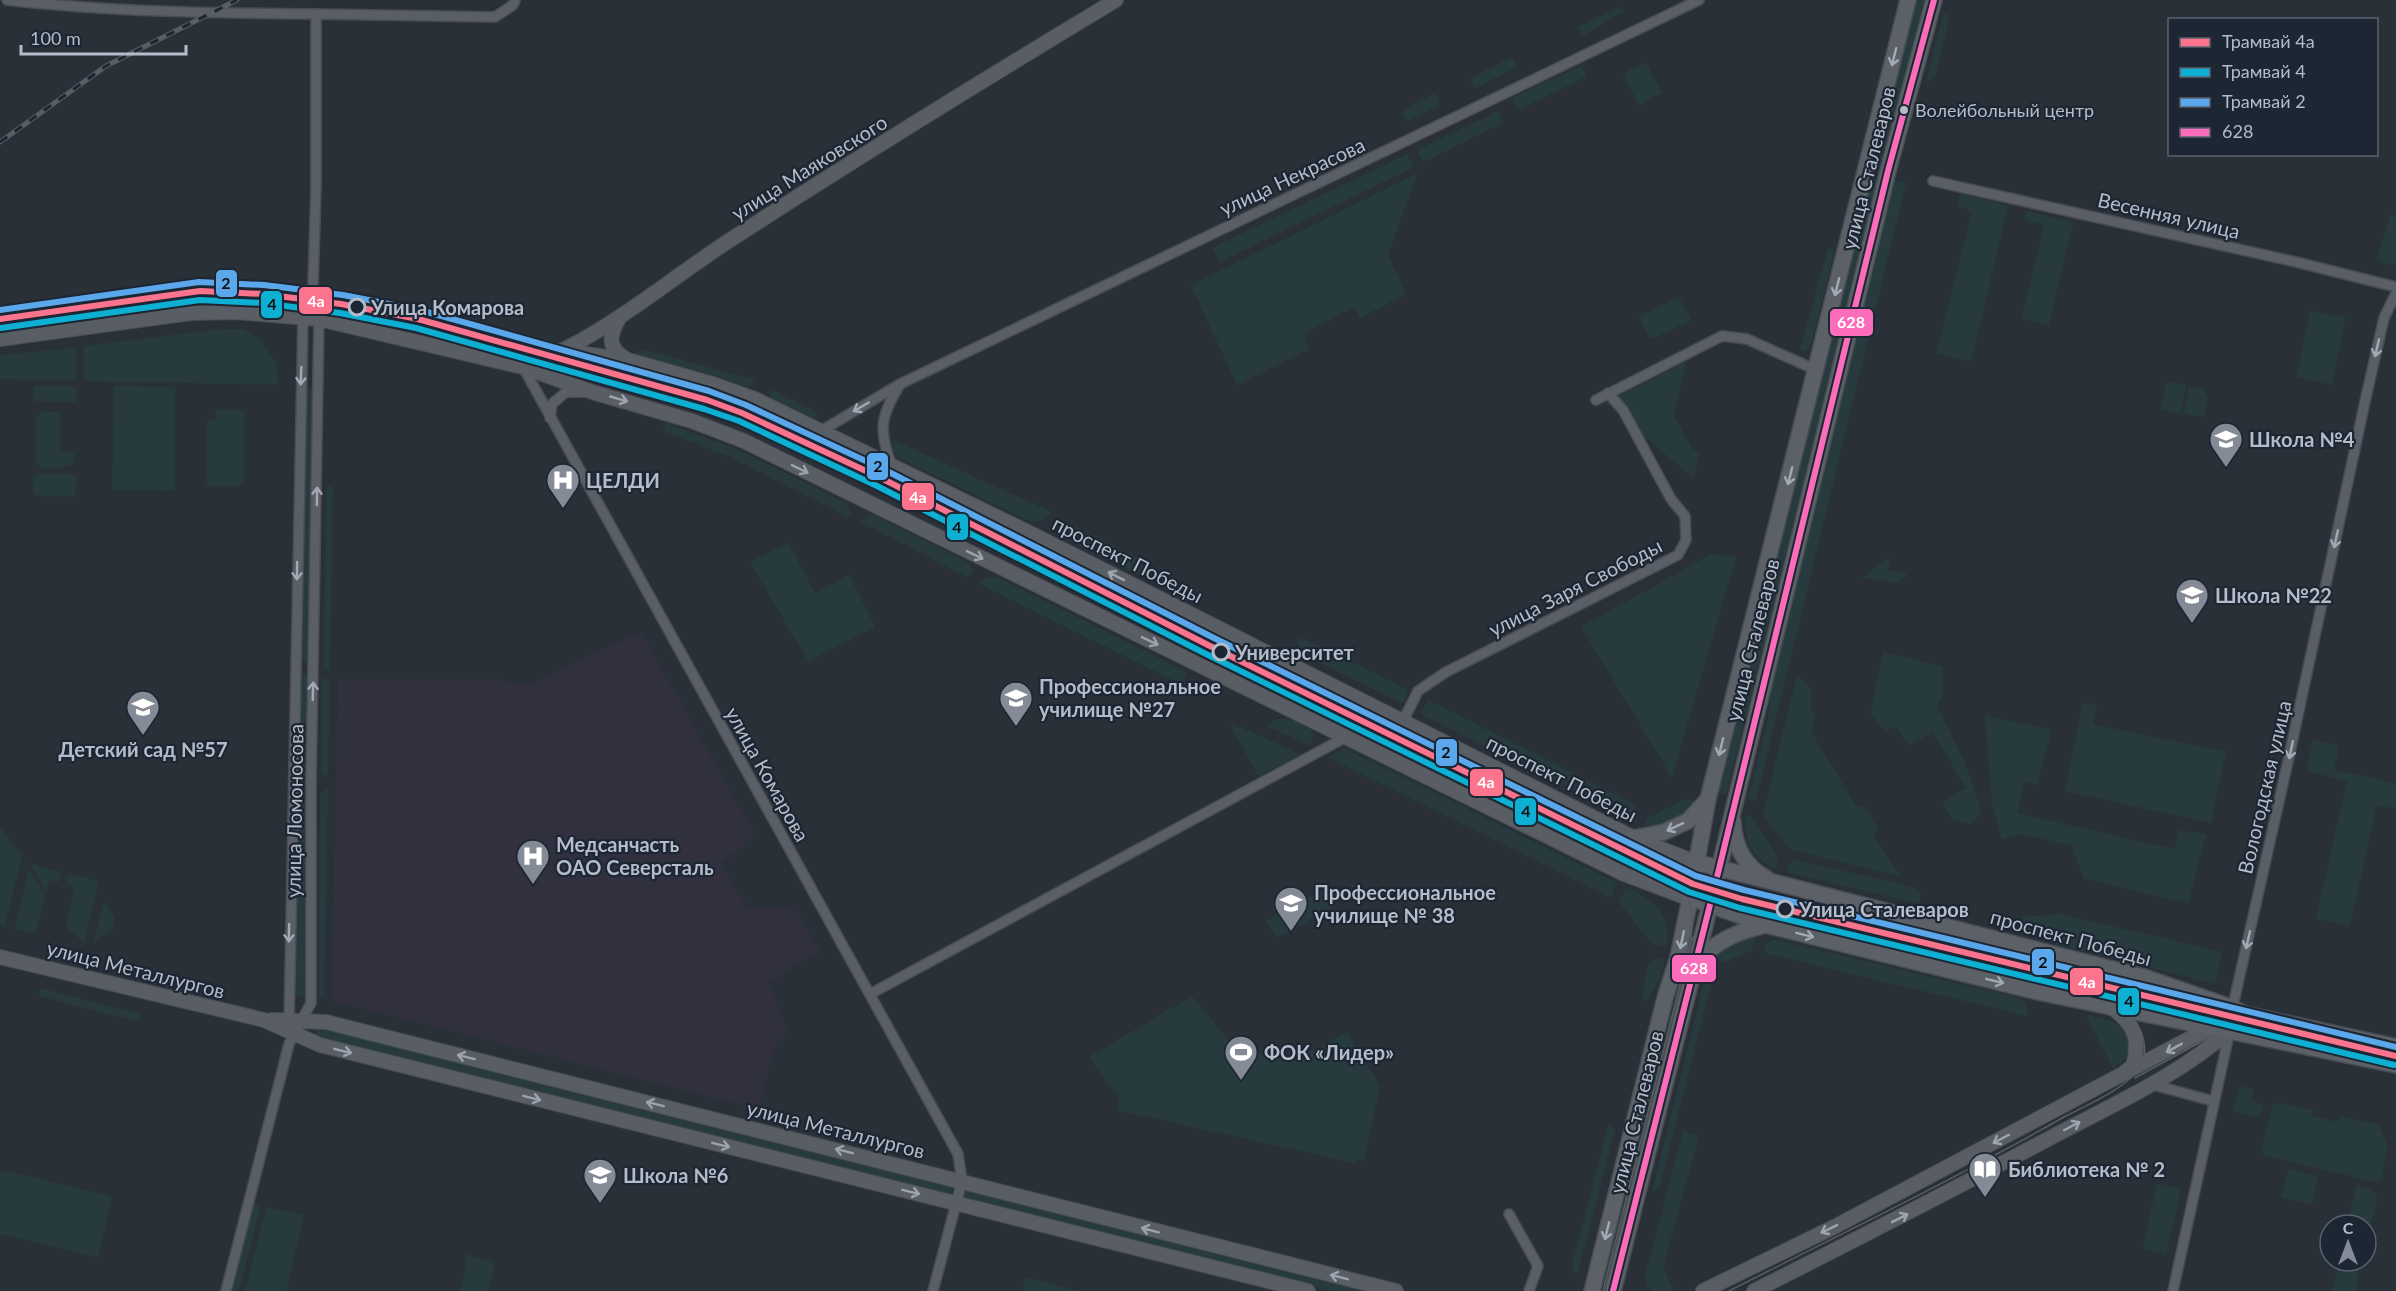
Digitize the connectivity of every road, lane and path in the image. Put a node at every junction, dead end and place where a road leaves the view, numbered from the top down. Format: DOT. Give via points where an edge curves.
graph roads {
  1 [pos="7,0"];
  2 [pos="515,0"];
  3 [pos="1116,0"];
  4 [pos="1699,0"];
  5 [pos="1908,0"];
  6 [pos="1934,0"];
  7 [pos="316,14"];
  8 [pos="1933,181"];
  9 [pos="2396,287"];
  10 [pos="2396,293"];
  11 [pos="620,317"];
  12 [pos="311,318"];
  13 [pos="0,339"];
  14 [pos="564,351"];
  15 [pos="628,360"];
  16 [pos="524,367"];
  17 [pos="1816,370"];
  18 [pos="900,384"];
  19 [pos="591,392"];
  20 [pos="1608,393"];
  21 [pos="1596,400"];
  22 [pos="550,418"];
  23 [pos="821,430"];
  24 [pos="891,464"];
  25 [pos="296,667"];
  26 [pos="314,667"];
  27 [pos="1403,722"];
  28 [pos="1346,737"];
  29 [pos="1708,799"];
  30 [pos="1733,806"];
  31 [pos="1634,838"];
  32 [pos="1695,862"];
  33 [pos="1719,869"];
  34 [pos="1777,883"];
  35 [pos="1690,899"];
  36 [pos="1710,904"];
  37 [pos="1766,925"];
  38 [pos="0,957"];
  39 [pos="1696,962"];
  40 [pos="2182,990"];
  41 [pos="870,994"];
  42 [pos="2109,1005"];
  43 [pos="2235,1018"];
  44 [pos="2170,1019"];
  45 [pos="2213,1026"];
  46 [pos="293,1029"];
  47 [pos="2396,1047"];
  48 [pos="2396,1065"];
  49 [pos="2117,1079"];
  50 [pos="2150,1084"];
  51 [pos="2213,1101"];
  52 [pos="962,1181"];
  53 [pos="955,1203"];
  54 [pos="1509,1214"];
  55 [pos="1592,1289"];
  56 [pos="226,1291"];
  57 [pos="933,1291"];
  58 [pos="1308,1291"];
  59 [pos="1396,1291"];
  60 [pos="1529,1291"];
  61 [pos="1613,1291"];
  62 [pos="1703,1291"];
  63 [pos="1754,1291"];
  64 [pos="2173,1291"];
  1 -- 7 [label="street" via="211,13"];
  2 -- 7 [label="street" via="495,16"];
  3 -- 11 [label="main road, улица Маяковского" via="781,208"];
  4 -- 18 [label="street, улица Некрасова"];
  5 -- 17 [label="main road, улица Сталеваров, one-way"];
  6 -- 30 [label="main road, улица Сталеваров" via="1888,171"];
  7 -- 12 [label="street"];
  8 -- 9 [label="street, Весенняя улица"];
  10 -- 43 [label="street, Вологодская улица, one-way" via="2384,318 2366,397"];
  11 -- 14 [label="main road, улица Маяковского"];
  11 -- 15 [label="main road" via="611,338 617,354"];
  12 -- 13 [label="main road, проспект Победы" via="236,312 191,314"];
  12 -- 16 [label="main road, проспект Победы"];
  12 -- 25 [label="street, улица Ломоносова, one-way"];
  26 -- 12 [label="street, улица Ломоносова, one-way"];
  14 -- 15 [label="main road, проспект Победы"];
  14 -- 16 [label="main road, улица Маяковского"];
  15 -- 23 [label="main road, проспект Победы" via="755,399"];
  16 -- 19 [label="main road, проспект Победы"];
  16 -- 22 [label="street, улица Комарова"];
  17 -- 20 [label="street" via="1747,339 1722,336"];
  17 -- 29 [label="main road, улица Сталеваров, one-way"];
  18 -- 23 [label="street, улица Некрасова, one-way"];
  18 -- 24 [label="street" via="886,407 881,428"];
  19 -- 22 [label="street" via="566,392 552,404"];
  19 -- 28 [label="main road, проспект Победы, one-way" via="692,421 744,441"];
  20 -- 21 [label="street"];
  20 -- 27 [label="street, улица Заря Свободы" via="1623,410 1671,499 1685,516 1686,540 1678,555 1446,672 1419,691"];
  22 -- 41 [label="street, улица Комарова"];
  23 -- 24 [label="main road, проспект Победы"];
  27 -- 24 [label="main road, проспект Победы, one-way"];
  25 -- 26 [label="street"];
  25 -- 46 [label="street, улица Ломоносова, one-way"];
  46 -- 26 [label="street, улица Ломоносова, one-way" via="310,1003"];
  27 -- 31 [label="main road, проспект Победы"];
  28 -- 35 [label="main road, проспект Победы" via="1624,874"];
  28 -- 41 [label="street"];
  29 -- 31 [label="main road, one-way" via="1688,821 1664,832"];
  29 -- 32 [label="main road, улица Сталеваров"];
  30 -- 33 [label="main road, улица Сталеваров"];
  30 -- 34 [label="main road" via="1740,854 1758,874"];
  31 -- 32 [label="main road, проспект Победы"];
  32 -- 33 [label="main road, проспект Победы"];
  32 -- 35 [label="main road, улица Сталеваров"];
  33 -- 34 [label="main road, проспект Победы"];
  33 -- 36 [label="main road, улица Сталеваров"];
  34 -- 40 [label="main road, проспект Победы"];
  35 -- 36 [label="main road, проспект Победы"];
  35 -- 55 [label="main road, улица Сталеваров, one-way"];
  36 -- 37 [label="main road, проспект Победы"];
  36 -- 39 [label="main road, улица Сталеваров"];
  37 -- 39 [label="main road" via="1737,932 1714,945"];
  37 -- 42 [label="main road, проспект Победы, one-way" via="2038,992"];
  38 -- 46 [label="main road, улица Металлургов"];
  39 -- 61 [label="main road, улица Сталеваров"];
  40 -- 43 [label="main road, проспект Победы"];
  40 -- 44 [label="main road" via="2186,1010"];
  41 -- 52 [label="street, улица Комарова" via="958,1154"];
  42 -- 44 [label="main road, проспект Победы"];
  42 -- 49 [label="main road" via="2126,1018 2136,1042 2133,1066"];
  43 -- 45 [label="main road, проспект Победы"];
  43 -- 47 [label="main road, проспект Победы"];
  43 -- 48 [label="main road, проспект Победы"];
  43 -- 50 [label="main road" via="2214,1044"];
  43 -- 51 [label="street, Вологодская улица"];
  44 -- 45 [label="main road, проспект Победы"];
  45 -- 49 [label="main road, one-way"];
  52 -- 46 [label="main road, улица Металлургов, one-way" via="326,1022"];
  46 -- 53 [label="main road, улица Металлургов, one-way" via="320,1045"];
  46 -- 56 [label="street, улица Ломоносова"];
  49 -- 62 [label="main road, one-way"];
  50 -- 51 [label="street"];
  63 -- 50 [label="main road, one-way"];
  51 -- 64 [label="street, Вологодская улица"];
  52 -- 53 [label="street, улица Комарова"];
  59 -- 52 [label="main road, улица Металлургов, one-way"];
  53 -- 57 [label="street, улица Комарова"];
  53 -- 58 [label="main road, улица Металлургов"];
  54 -- 60 [label="street" via="1538,1266"];
}
